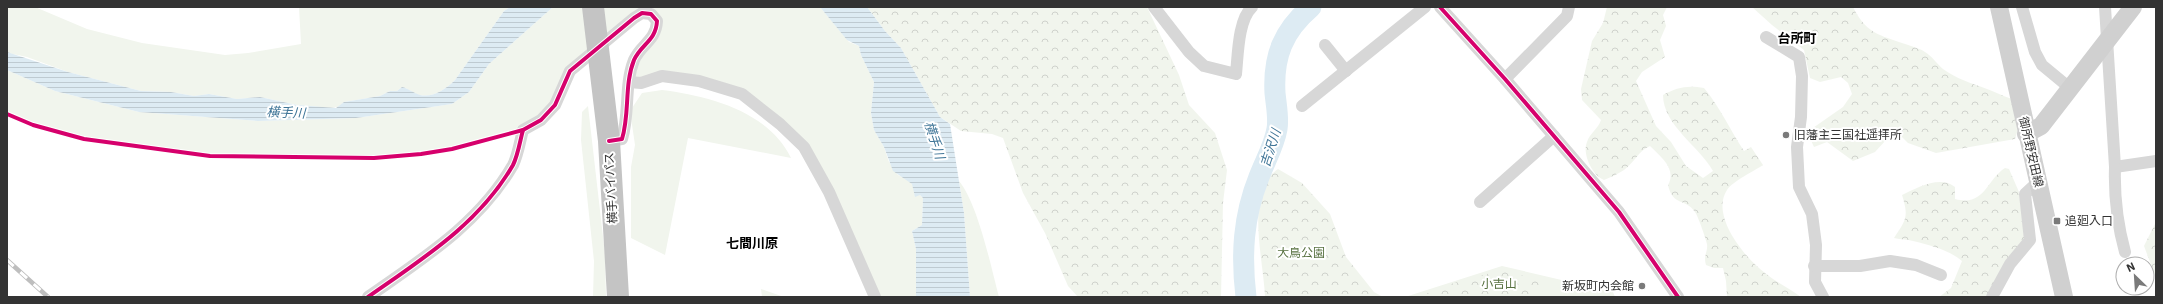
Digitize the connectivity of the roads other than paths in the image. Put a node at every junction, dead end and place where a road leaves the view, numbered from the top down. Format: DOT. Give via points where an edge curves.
graph roads {
  1 [pos="593,7"];
  2 [pos="1154,7"];
  3 [pos="1252,7"];
  4 [pos="1425,7"];
  5 [pos="1440,7"];
  6 [pos="1568,7"];
  7 [pos="1999,7"];
  8 [pos="2022,7"];
  9 [pos="2105,7"];
  10 [pos="2133,7"];
  11 [pos="1766,38"];
  12 [pos="2106,43"];
  13 [pos="1324,45"];
  14 [pos="1346,71"];
  15 [pos="1505,79"];
  16 [pos="629,82"];
  17 [pos="2071,88"];
  18 [pos="1302,106"];
  19 [pos="2026,134"];
  20 [pos="1554,136"];
  21 [pos="609,141"];
  22 [pos="2156,161"];
  23 [pos="2115,167"];
  24 [pos="2038,182"];
  25 [pos="1480,202"];
  26 [pos="2125,252"];
  27 [pos="1814,266"];
  28 [pos="1941,275"];
  29 [pos="368,297"];
  30 [pos="618,297"];
  31 [pos="875,297"];
  32 [pos="1678,297"];
  33 [pos="1823,297"];
  34 [pos="1992,297"];
  35 [pos="2064,297"];
  1 -- 21 [label="highway, 横手バイパス"];
  2 -- 3 [label="street" via="1189,52 1204,66 1236,74 1239,38"];
  4 -- 14 [label="street"];
  5 -- 15 [label="street"];
  6 -- 15 [label="street" via="1567,16"];
  7 -- 19 [label="main road, 御所野安田線"];
  8 -- 17 [label="street" via="2034,52 2042,65"];
  9 -- 12 [label="street"];
  10 -- 12 [label="main road"];
  11 -- 27 [label="street" via="1799,57 1802,76 1797,147 1799,187 1812,214 1816,245"];
  12 -- 17 [label="main road"];
  12 -- 23 [label="street"];
  13 -- 14 [label="street"];
  14 -- 18 [label="street"];
  15 -- 20 [label="street"];
  16 -- 21 [label="street" via="626,124 622,139"];
  16 -- 29 [label="street" via="635,59 657,32 657,21 650,14 642,13 634,18 570,71 555,105 541,120 523,130 513,164 486,203 447,242"];
  16 -- 31 [label="street" via="641,83 662,76 699,81 742,94 780,124 804,147 829,192"];
  17 -- 19 [label="main road" via="2041,126"];
  19 -- 24 [label="main road, 御所野安田線"];
  20 -- 25 [label="street"];
  20 -- 32 [label="street" via="1619,212"];
  21 -- 30 [label="highway, 横手バイパス"];
  22 -- 23 [label="street"];
  23 -- 26 [label="street" via="2114,198 2118,229"];
  24 -- 34 [label="street" via="2025,194 2030,240 2010,264"];
  24 -- 35 [label="main road, 御所野安田線"];
  27 -- 28 [label="street" via="1860,266 1890,262 1916,265"];
  27 -- 33 [label="street" via="1815,282"];
}
